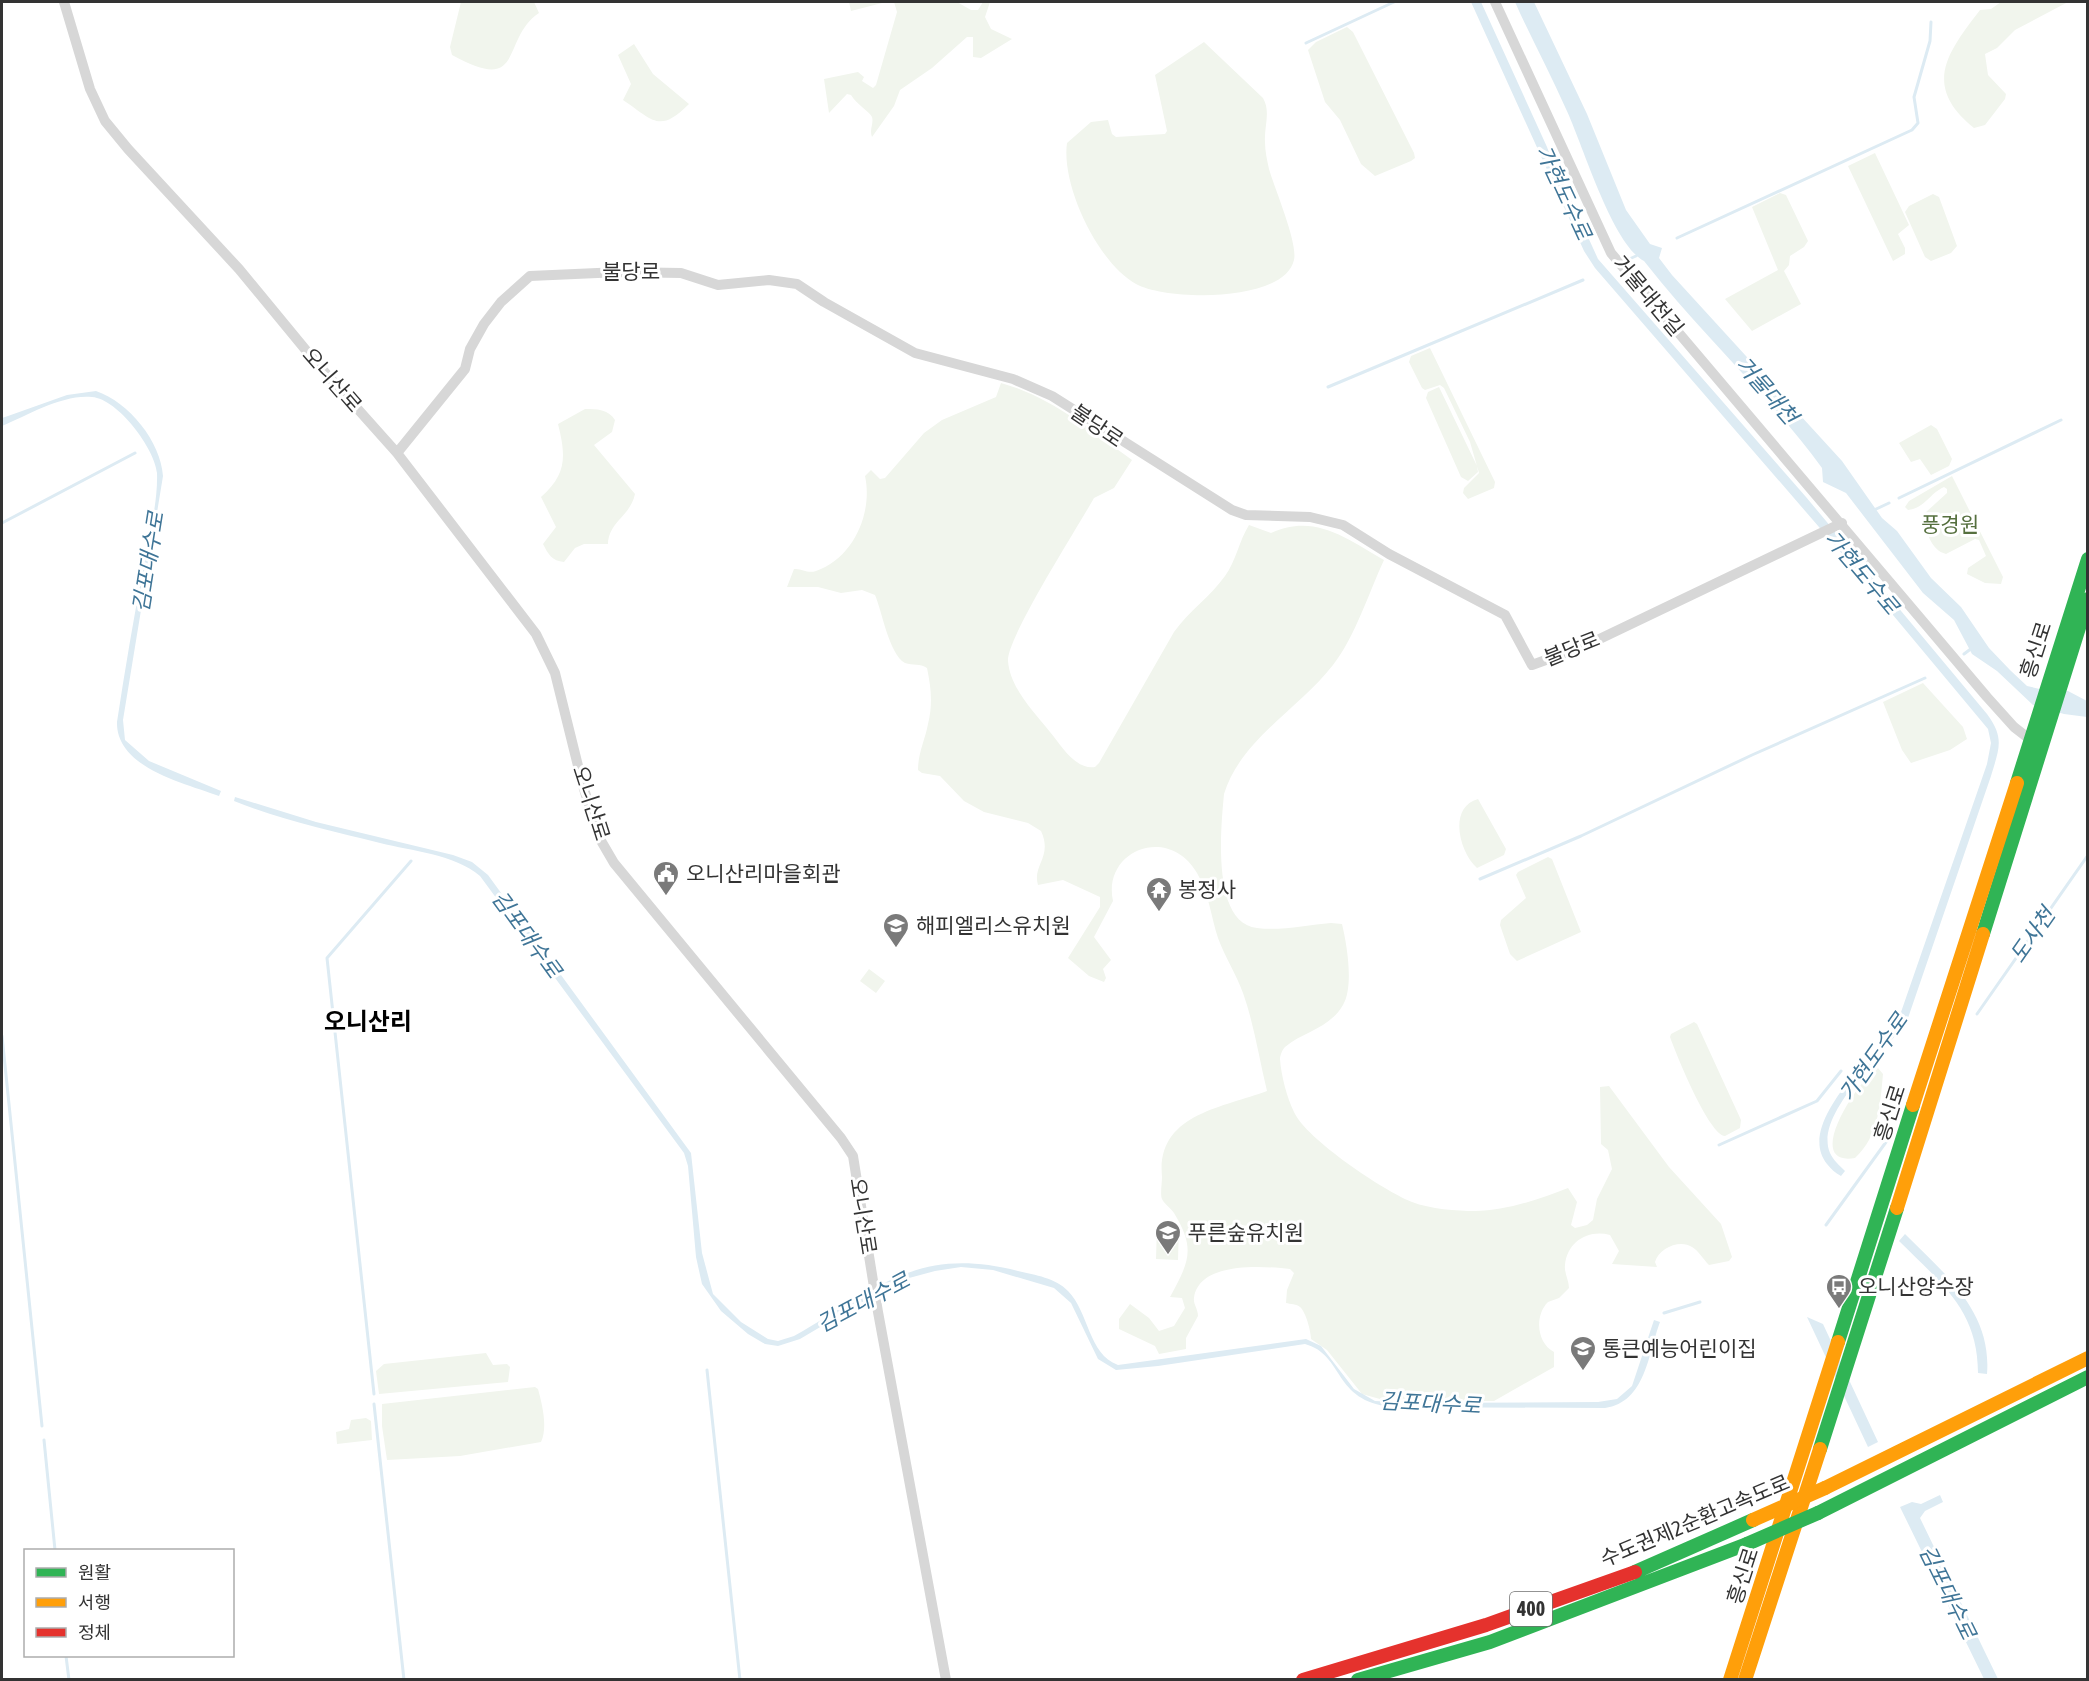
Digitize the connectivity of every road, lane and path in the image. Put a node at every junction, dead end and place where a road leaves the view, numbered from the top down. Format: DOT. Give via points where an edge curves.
graph roads {
  1 [pos="64,2"];
  2 [pos="1495,2"];
  3 [pos="397,453"];
  4 [pos="1842,523"];
  5 [pos="2088,559"];
  6 [pos="2088,598"];
  7 [pos="2056,678"];
  8 [pos="2036,744"];
  9 [pos="2088,1358"];
  10 [pos="2088,1377"];
  11 [pos="946,1680"];
  12 [pos="1303,1680"];
  13 [pos="1358,1680"];
  14 [pos="1730,1680"];
  15 [pos="1745,1680"];
  1 -- 3 [label="street, 오니산로" via="90,89 105,120"];
  2 -- 4 [label="street, 거물대천길" via="1611,253"];
  3 -- 4 [label="street, 불당로" via="465,369 470,349 484,324 530,276 681,273 718,285 769,280 797,284 915,353 1012,379 1052,396 1232,510 1246,515 1310,517 1343,525 1389,554 1505,615 1532,665 1587,645"];
  3 -- 11 [label="street, 오니산로" via="546,652 591,815 614,863 853,1156"];
  4 -- 8 [label="street" via="1987,697"];
  5 -- 7 [label="main road, 흥신로"];
  6 -- 7 [label="main road, 흥신로"];
  7 -- 8 [label="main road, 흥신로"];
  8 -- 14 [label="main road, 흥신로"];
  8 -- 15 [label="main road, 흥신로" via="1849,1360"];
  9 -- 12 [label="main road, 수도권제2순환고속도로 / 400, bridge" via="1825,1488 1645,1568 1486,1625"];
  10 -- 13 [label="main road, 수도권제2순환고속도로 / 400, bridge" via="1818,1513 1747,1544 1490,1642"];
}
